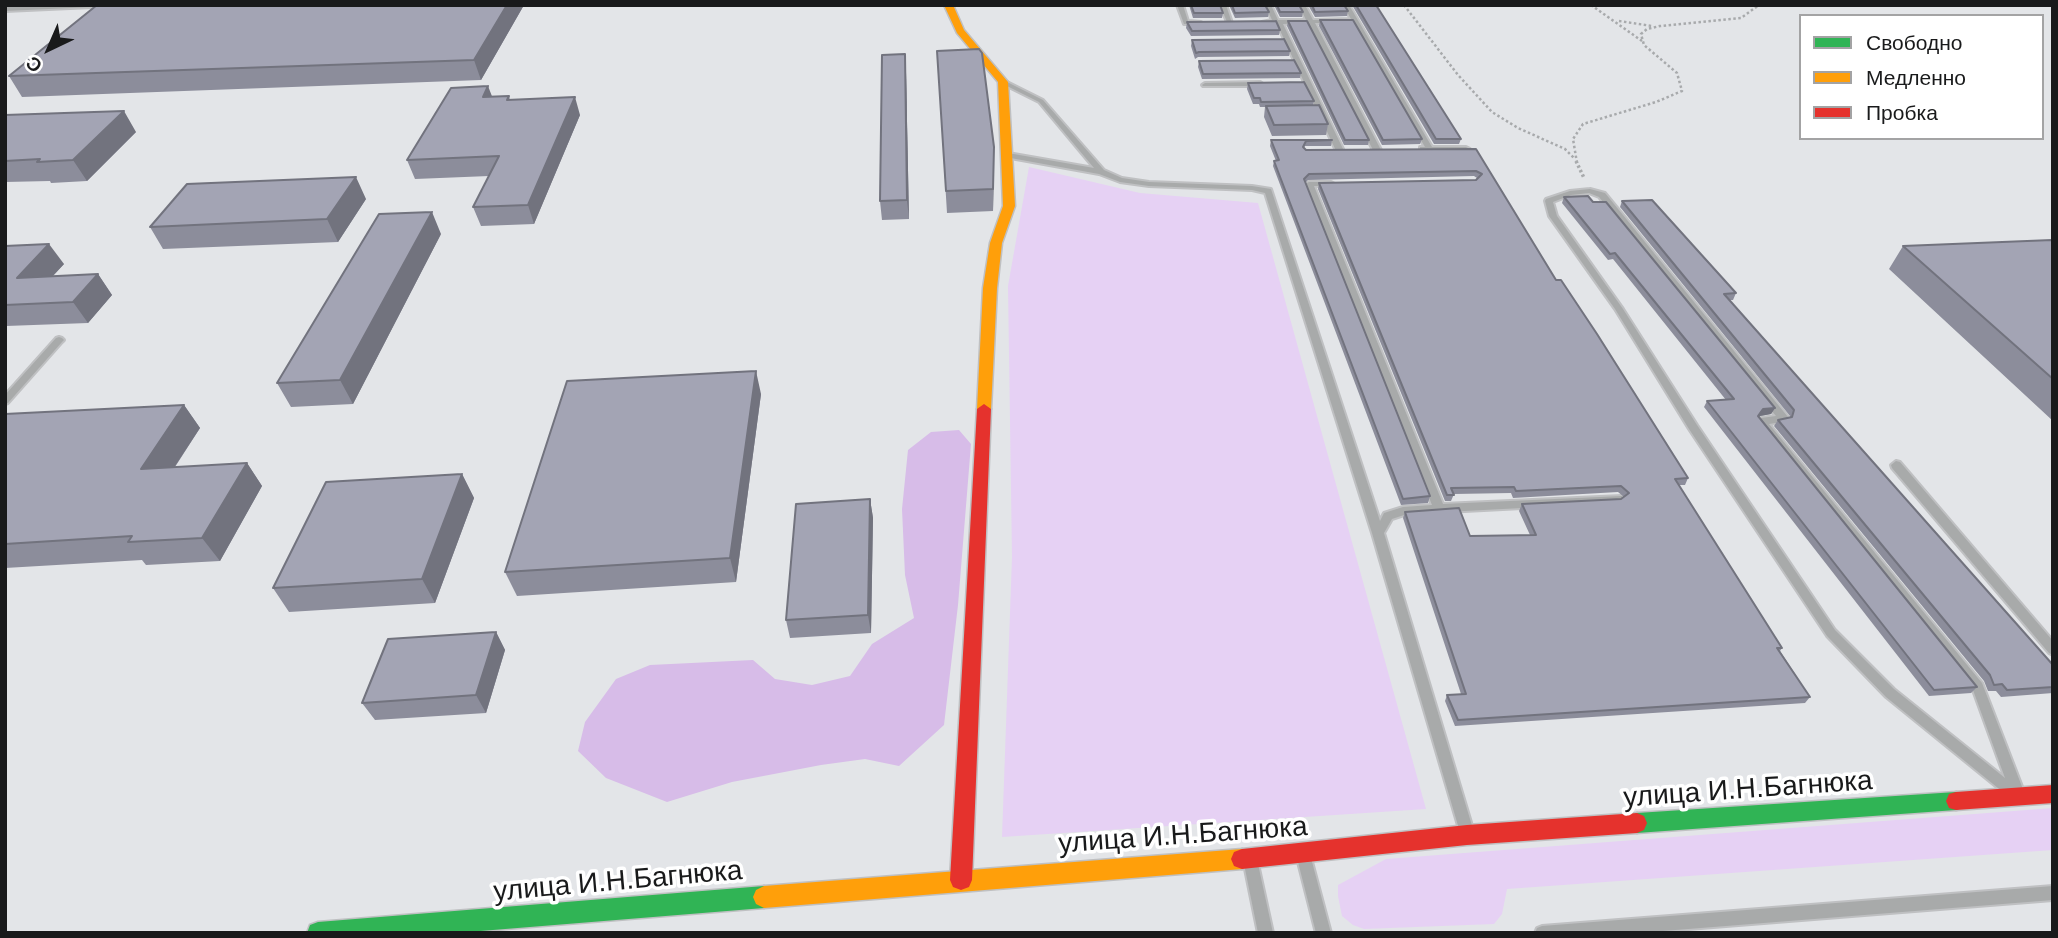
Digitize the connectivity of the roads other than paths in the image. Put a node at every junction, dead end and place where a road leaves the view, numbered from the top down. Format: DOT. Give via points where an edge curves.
graph roads {
  1 [pos="92,5"];
  2 [pos="948,5"];
  3 [pos="1180,5"];
  4 [pos="1223,5"];
  5 [pos="1268,5"];
  6 [pos="1302,5"];
  7 [pos="1346,5"];
  8 [pos="5,9"];
  9 [pos="1310,21"];
  10 [pos="1355,21"];
  11 [pos="1241,22"];
  12 [pos="1253,22"];
  13 [pos="1278,22"];
  14 [pos="1208,23"];
  15 [pos="1219,23"];
  16 [pos="1230,23"];
  17 [pos="1274,40"];
  18 [pos="1287,40"];
  19 [pos="1285,61"];
  20 [pos="1297,61"];
  21 [pos="1003,82"];
  22 [pos="1295,83"];
  23 [pos="1308,83"];
  24 [pos="1269,84"];
  25 [pos="1205,85"];
  26 [pos="1308,111"];
  27 [pos="1321,111"];
  28 [pos="1322,140"];
  29 [pos="1335,140"];
  30 [pos="1417,149"];
  31 [pos="1430,149"];
  32 [pos="1466,149"];
  33 [pos="1364,150"];
  34 [pos="1377,150"];
  35 [pos="1390,150"];
  36 [pos="1329,151"];
  37 [pos="1340,151"];
  38 [pos="1352,151"];
  39 [pos="1009,155"];
  40 [pos="1101,172"];
  41 [pos="1337,184"];
  42 [pos="59,340"];
  43 [pos="5,401"];
  44 [pos="1896,465"];
  45 [pos="1618,499"];
  46 [pos="1439,509"];
  47 [pos="1378,533"];
  48 [pos="2053,650"];
  49 [pos="2053,794"];
  50 [pos="2020,797"];
  51 [pos="1468,835"];
  52 [pos="1303,854"];
  53 [pos="1250,858"];
  54 [pos="961,880"];
  55 [pos="2053,894"];
  56 [pos="404,929"];
  57 [pos="348,932"];
  58 [pos="318,933"];
  59 [pos="1266,933"];
  60 [pos="1324,933"];
  61 [pos="1542,933"];
  1 -- 8 [label="lane"];
  2 -- 21 [label="street" via="960,31"];
  3 -- 14 [label="lane" via="1186,23"];
  4 -- 16 [label="lane"];
  5 -- 13 [label="lane"];
  6 -- 9 [label="lane"];
  7 -- 10 [label="lane"];
  9 -- 10 [label="lane"];
  9 -- 13 [label="lane"];
  9 -- 34 [label="lane"];
  10 -- 31 [label="lane"];
  11 -- 16 [label="lane"];
  12 -- 13 [label="lane"];
  13 -- 18 [label="lane"];
  15 -- 16 [label="lane"];
  17 -- 18 [label="lane"];
  18 -- 20 [label="lane"];
  19 -- 20 [label="lane"];
  20 -- 23 [label="lane"];
  21 -- 39 [label="street"];
  21 -- 40 [label="lane" via="1041,101"];
  22 -- 23 [label="lane"];
  23 -- 27 [label="lane"];
  24 -- 25 [label="lane"];
  26 -- 27 [label="lane"];
  27 -- 29 [label="lane"];
  28 -- 29 [label="lane"];
  29 -- 37 [label="lane"];
  30 -- 31 [label="lane"];
  31 -- 32 [label="lane"];
  33 -- 34 [label="lane"];
  34 -- 35 [label="lane"];
  36 -- 37 [label="lane"];
  37 -- 38 [label="lane"];
  39 -- 40 [label="lane"];
  39 -- 54 [label="street" via="1009,206 996,243 990,288"];
  40 -- 47 [label="lane" via="1149,184 1268,191"];
  41 -- 46 [label="lane" via="1310,184"];
  42 -- 43 [label="lane"];
  44 -- 48 [label="lane"];
  45 -- 46 [label="lane"];
  46 -- 47 [label="lane" via="1388,516"];
  47 -- 51 [label="lane"];
  49 -- 50 [label="street, улица И.Н.Багнюка"];
  50 -- 50 [label="lane" via="1890,693 1831,633 1553,216 1549,201 1570,193 1602,195 1784,419 1761,421 1978,687"];
  50 -- 51 [label="street, улица И.Н.Багнюка"];
  51 -- 52 [label="street, улица И.Н.Багнюка"];
  52 -- 53 [label="street, улица И.Н.Багнюка"];
  52 -- 60 [label="lane"];
  53 -- 54 [label="street, улица И.Н.Багнюка"];
  53 -- 59 [label="lane"];
  54 -- 56 [label="street, улица И.Н.Багнюка"];
  55 -- 61 [label="lane"];
  56 -- 57 [label="street, улица И.Н.Багнюка"];
  57 -- 58 [label="street, улица И.Н.Багнюка"];
}
